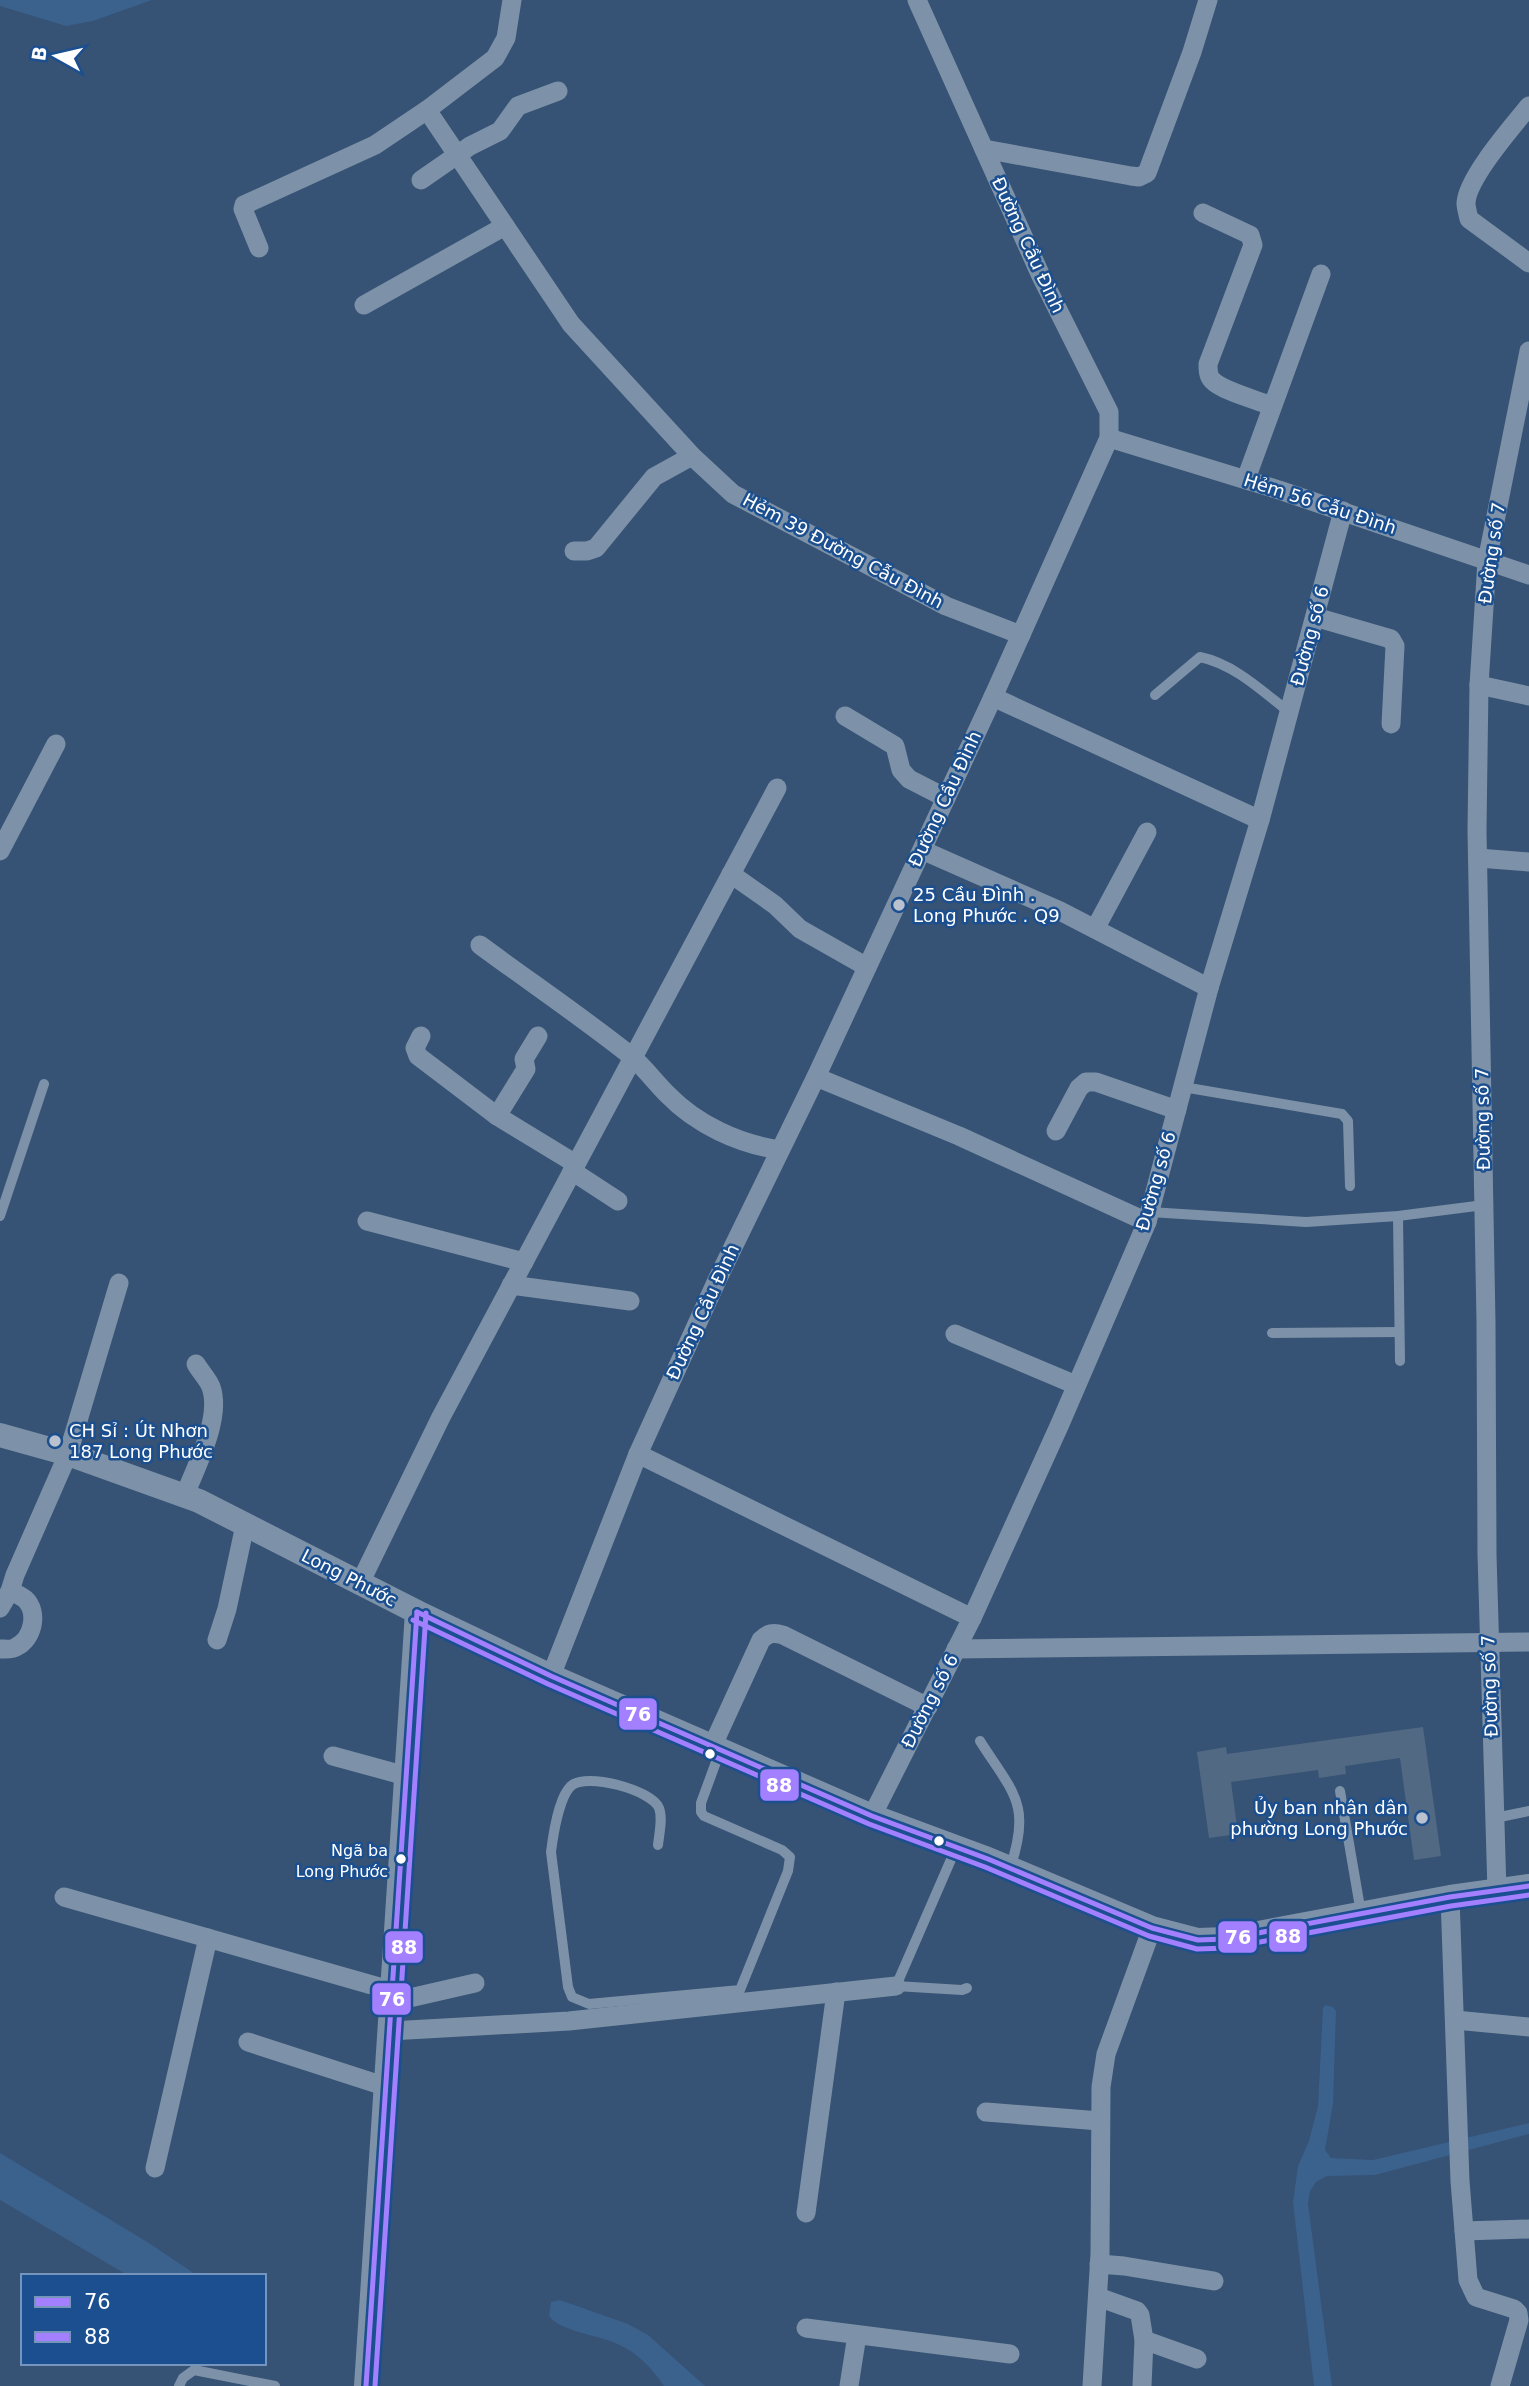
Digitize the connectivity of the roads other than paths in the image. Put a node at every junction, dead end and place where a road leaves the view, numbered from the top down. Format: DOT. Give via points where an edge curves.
graph roads {
  1 [pos="512,0"];
  2 [pos="917,0"];
  3 [pos="1208,0"];
  4 [pos="558,91"];
  5 [pos="1529,106"];
  6 [pos="427,110"];
  7 [pos="985,149"];
  8 [pos="456,155"];
  9 [pos="421,180"];
  10 [pos="1203,213"];
  11 [pos="505,226"];
  12 [pos="259,248"];
  13 [pos="1529,263"];
  14 [pos="1321,274"];
  15 [pos="364,305"];
  16 [pos="1529,351"];
  17 [pos="1272,406"];
  18 [pos="1109,438"];
  19 [pos="692,456"];
  20 [pos="1246,479"];
  21 [pos="1343,510"];
  22 [pos="574,551"];
  23 [pos="1487,561"];
  24 [pos="1529,575"];
  25 [pos="1315,617"];
  26 [pos="1021,635"];
  27 [pos="1479,685"];
  28 [pos="1155,695"];
  29 [pos="1529,696"];
  30 [pos="993,697"];
  31 [pos="1289,712"];
  32 [pos="845,716"];
  33 [pos="1391,723"];
  34 [pos="56,744"];
  35 [pos="777,788"];
  36 [pos="946,798"];
  37 [pos="1260,820"];
  38 [pos="1147,832"];
  39 [pos="922,850"];
  40 [pos="0,851"];
  41 [pos="1478,858"];
  42 [pos="1529,862"];
  43 [pos="731,874"];
  44 [pos="1096,929"];
  45 [pos="480,945"];
  46 [pos="867,967"];
  47 [pos="1209,988"];
  48 [pos="421,1036"];
  49 [pos="538,1036"];
  50 [pos="633,1058"];
  51 [pos="816,1077"];
  52 [pos="44,1084"];
  53 [pos="1183,1087"];
  54 [pos="1177,1110"];
  55 [pos="497,1116"];
  56 [pos="1056,1131"];
  57 [pos="780,1150"];
  58 [pos="574,1168"];
  59 [pos="1350,1186"];
  60 [pos="618,1201"];
  61 [pos="1484,1205"];
  62 [pos="0,1216"];
  63 [pos="1398,1216"];
  64 [pos="1148,1217"];
  65 [pos="367,1221"];
  66 [pos="524,1262"];
  67 [pos="118,1283"];
  68 [pos="511,1285"];
  69 [pos="630,1301"];
  70 [pos="1399,1332"];
  71 [pos="1272,1333"];
  72 [pos="955,1334"];
  73 [pos="1400,1361"];
  74 [pos="195,1364"];
  75 [pos="1076,1385"];
  76 [pos="0,1435"];
  77 [pos="68,1454"];
  78 [pos="638,1454"];
  79 [pos="185,1495"];
  80 [pos="245,1525"];
  81 [pos="360,1583"];
  82 [pos="10,1591"];
  83 [pos="0,1608"];
  84 [pos="417,1612"];
  85 [pos="972,1618"];
  86 [pos="217,1640"];
  87 [pos="1529,1642"];
  88 [pos="1489,1643"];
  89 [pos="0,1649"];
  90 [pos="956,1649"];
  91 [pos="551,1676"];
  92 [pos="928,1707"];
  93 [pos="980,1741"];
  94 [pos="716,1748"];
  95 [pos="333,1756"];
  96 [pos="407,1776"];
  97 [pos="1340,1791"];
  98 [pos="1529,1811"];
  99 [pos="872,1816"];
  100 [pos="1494,1818"];
  101 [pos="658,1845"];
  102 [pos="956,1847"];
  103 [pos="1010,1869"];
  104 [pos="1529,1886"];
  105 [pos="1497,1891"];
  106 [pos="64,1897"];
  107 [pos="1450,1897"];
  108 [pos="1361,1914"];
  109 [pos="1152,1928"];
  110 [pos="208,1938"];
  111 [pos="475,1983"];
  112 [pos="895,1986"];
  113 [pos="967,1988"];
  114 [pos="836,1992"];
  115 [pos="393,1997"];
  116 [pos="1455,2020"];
  117 [pos="1529,2027"];
  118 [pos="390,2031"];
  119 [pos="248,2042"];
  120 [pos="387,2087"];
  121 [pos="986,2112"];
  122 [pos="1100,2121"];
  123 [pos="155,2168"];
  124 [pos="806,2213"];
  125 [pos="1529,2229"];
  126 [pos="1464,2231"];
  127 [pos="1100,2264"];
  128 [pos="1214,2281"];
  129 [pos="1098,2297"];
  130 [pos="806,2328"];
  131 [pos="857,2335"];
  132 [pos="1144,2340"];
  133 [pos="1010,2354"];
  134 [pos="1197,2359"];
  135 [pos="179,2386"];
  136 [pos="275,2386"];
  137 [pos="366,2386"];
  138 [pos="849,2386"];
  139 [pos="1092,2386"];
  140 [pos="1142,2386"];
  141 [pos="1500,2386"];
  1 -- 6 [label="street" via="506,38 495,58"];
  2 -- 7 [label="street, Đường Cầu Đình"];
  3 -- 7 [label="street" via="1147,173 1131,176"];
  4 -- 8 [label="street" via="518,106 500,131"];
  5 -- 13 [label="street" via="1471,186 1466,203 1469,219"];
  6 -- 8 [label="street, Hẻm 39 Đường Cẫu Đình"];
  6 -- 12 [label="street" via="369,148 247,202 243,209"];
  7 -- 18 [label="street, Đường Cầu Đình" via="1041,276 1109,412"];
  8 -- 9 [label="street"];
  8 -- 11 [label="street, Hẻm 39 Đường Cẫu Đình"];
  10 -- 17 [label="street" via="1250,235 1253,245 1208,373 1220,386"];
  11 -- 15 [label="street"];
  11 -- 19 [label="street, Hẻm 39 Đường Cẫu Đình" via="583,339"];
  14 -- 17 [label="street"];
  16 -- 23 [label="street, Đường số 7"];
  17 -- 20 [label="street"];
  18 -- 20 [label="street, Hẻm 56 Cẫu Đình"];
  18 -- 26 [label="street, Đường Cầu Đình"];
  19 -- 22 [label="street" via="654,477 596,548"];
  19 -- 26 [label="street, Hẻm 39 Đường Cẫu Đình" via="733,494 946,606"];
  20 -- 21 [label="street, Hẻm 56 Cẫu Đình"];
  21 -- 23 [label="street, Hẻm 56 Cẫu Đình"];
  21 -- 25 [label="street, Đường số 6"];
  23 -- 24 [label="street, Hẻm 56 Cẫu Đình"];
  23 -- 27 [label="street, Đường số 7"];
  25 -- 31 [label="street, Đường số 6"];
  25 -- 33 [label="street" via="1391,639 1395,646"];
  26 -- 30 [label="street, Đường Cầu Đình"];
  27 -- 29 [label="street"];
  27 -- 41 [label="street, Đường số 7"];
  28 -- 31 [label="lane" via="1200,657 1229,668"];
  30 -- 36 [label="street, Đường Cầu Đình"];
  30 -- 37 [label="street"];
  31 -- 37 [label="street, Đường số 6"];
  32 -- 36 [label="street" via="895,746 901,770 909,779"];
  34 -- 40 [label="street"];
  35 -- 43 [label="street"];
  36 -- 39 [label="street, Đường Cầu Đình"];
  37 -- 47 [label="street, Đường số 6"];
  38 -- 44 [label="street"];
  39 -- 44 [label="street"];
  39 -- 46 [label="street, Đường Cầu Đình"];
  41 -- 42 [label="street"];
  41 -- 61 [label="street, Đường số 7"];
  43 -- 46 [label="street" via="800,929"];
  43 -- 50 [label="street"];
  44 -- 47 [label="street"];
  45 -- 50 [label="street"];
  46 -- 51 [label="street, Đường Cầu Đình"];
  47 -- 53 [label="street, Đường số 6"];
  48 -- 55 [label="street" via="415,1048 418,1056"];
  49 -- 55 [label="street" via="524,1059 526,1069"];
  50 -- 57 [label="street" via="670,1097 701,1120 735,1139"];
  50 -- 58 [label="street"];
  51 -- 57 [label="street, Đường Cầu Đình"];
  51 -- 64 [label="street"];
  52 -- 62 [label="lane"];
  53 -- 54 [label="street, Đường số 6"];
  53 -- 59 [label="lane" via="1342,1114 1348,1121"];
  54 -- 56 [label="street" via="1086,1082"];
  54 -- 64 [label="street, Đường số 6"];
  55 -- 58 [label="street"];
  57 -- 78 [label="street, Đường Cầu Đình"];
  58 -- 60 [label="street"];
  58 -- 66 [label="street"];
  61 -- 63 [label="lane"];
  61 -- 88 [label="street, Đường số 7"];
  63 -- 64 [label="lane" via="1306,1222"];
  63 -- 70 [label="lane"];
  64 -- 75 [label="street, Đường số 6"];
  65 -- 66 [label="street"];
  66 -- 68 [label="street"];
  67 -- 77 [label="street"];
  68 -- 69 [label="street"];
  68 -- 81 [label="street"];
  70 -- 71 [label="lane"];
  70 -- 73 [label="lane"];
  72 -- 75 [label="street"];
  74 -- 79 [label="street" via="211,1387 213,1416"];
  75 -- 85 [label="street, Đường số 6"];
  76 -- 77 [label="street, Long Phước"];
  77 -- 79 [label="street, Long Phước"];
  77 -- 82 [label="street"];
  78 -- 85 [label="street"];
  78 -- 91 [label="street, Đường Cầu Đình"];
  79 -- 80 [label="street, Long Phước"];
  80 -- 81 [label="street, Long Phước"];
  80 -- 86 [label="street"];
  81 -- 84 [label="street, Long Phước"];
  82 -- 83 [label="street"];
  82 -- 89 [label="street" via="27,1601 33,1629 15,1648"];
  84 -- 91 [label="street, Long Phước"];
  84 -- 96 [label="street"];
  85 -- 90 [label="street, Đường số 6"];
  87 -- 88 [label="street"];
  88 -- 90 [label="street"];
  88 -- 100 [label="street, Đường số 7"];
  90 -- 92 [label="street, Đường số 6"];
  91 -- 94 [label="street, Long Phước"];
  92 -- 94 [label="street" via="783,1635 766,1634"];
  92 -- 99 [label="street, Đường số 6"];
  93 -- 103 [label="lane" via="1019,1807 1019,1842"];
  94 -- 99 [label="street, Long Phước"];
  94 -- 101 [label="lane" via="701,1812 782,1850 791,1863 740,1990 589,2004 572,1997 551,1852 569,1787 604,1781 653,1799 660,1809"];
  95 -- 96 [label="street"];
  96 -- 115 [label="street"];
  97 -- 108 [label="lane"];
  98 -- 100 [label="lane"];
  99 -- 102 [label="street, Long Phước"];
  100 -- 105 [label="street, Đường số 7"];
  102 -- 103 [label="street, Long Phước"];
  102 -- 112 [label="lane"];
  103 -- 109 [label="street, Long Phước"];
  104 -- 105 [label="street, Long Phước"];
  105 -- 107 [label="street, Long Phước"];
  106 -- 110 [label="street"];
  107 -- 108 [label="street, Long Phước"];
  107 -- 116 [label="street"];
  108 -- 109 [label="street, Long Phước" via="1210,1940"];
  109 -- 122 [label="street" via="1106,2054"];
  110 -- 115 [label="street"];
  110 -- 123 [label="street"];
  111 -- 115 [label="street"];
  112 -- 113 [label="lane"];
  112 -- 114 [label="street"];
  114 -- 118 [label="street" via="569,2021"];
  114 -- 124 [label="street"];
  115 -- 118 [label="street"];
  116 -- 117 [label="street"];
  116 -- 126 [label="street"];
  118 -- 120 [label="street"];
  119 -- 120 [label="street"];
  120 -- 137 [label="street"];
  121 -- 122 [label="street"];
  122 -- 127 [label="street"];
  125 -- 126 [label="street"];
  126 -- 141 [label="street" via="1472,2292 1518,2313"];
  127 -- 128 [label="street"];
  127 -- 129 [label="street"];
  129 -- 132 [label="street" via="1137,2311"];
  129 -- 139 [label="street"];
  130 -- 131 [label="street"];
  131 -- 133 [label="street"];
  131 -- 138 [label="street"];
  132 -- 134 [label="street"];
  132 -- 140 [label="street"];
  135 -- 136 [label="lane" via="194,2370"];
}
